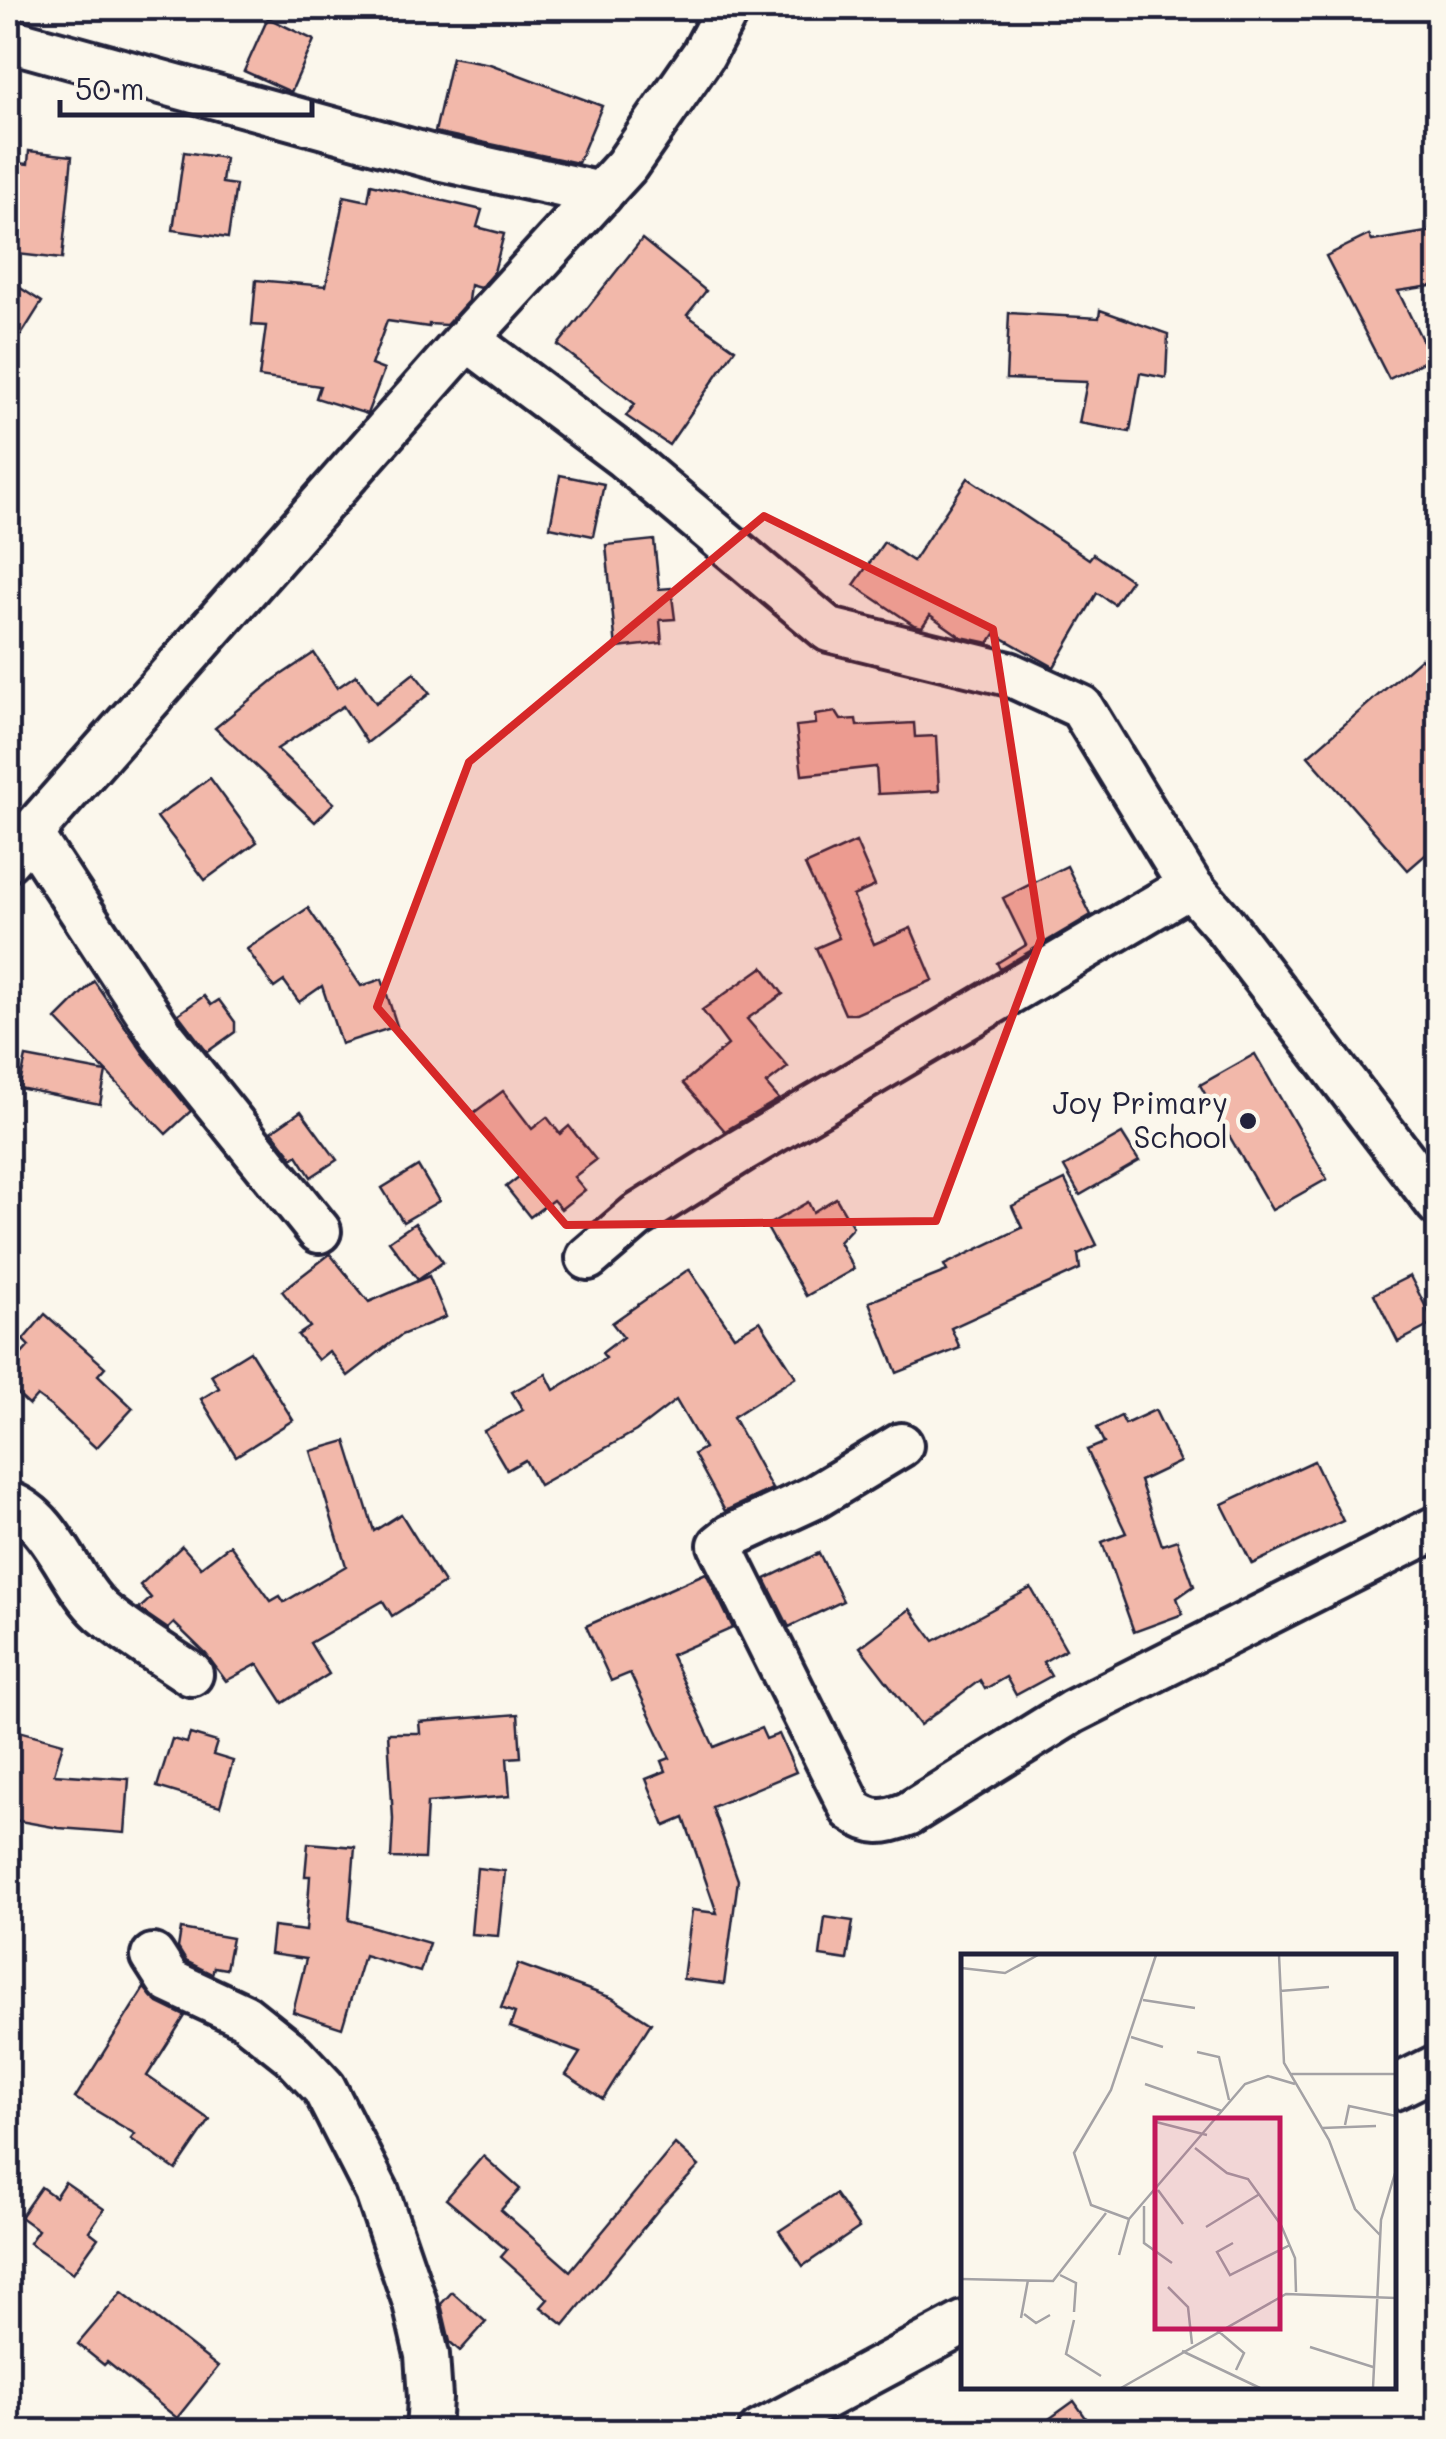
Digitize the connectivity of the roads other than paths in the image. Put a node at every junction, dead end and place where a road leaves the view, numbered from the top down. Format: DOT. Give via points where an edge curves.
graph roads {
  1 [pos="728,8"];
  2 [pos="12,41"];
  3 [pos="601,194"];
  4 [pos="467,338"];
  5 [pos="19,846"];
  6 [pos="1190,886"];
  7 [pos="1438,1204"];
  8 [pos="319,1231"];
  9 [pos="588,1258"];
  10 [pos="901,1446"];
  11 [pos="8,1503"];
  12 [pos="1438,1527"];
  13 [pos="191,1674"];
  14 [pos="153,1956"];
  15 [pos="1438,2066"];
  16 [pos="1396,2087"];
  17 [pos="961,2326"];
  18 [pos="428,2432"];
  19 [pos="760,2432"];
  1 -- 3 [label="street" via="703,55"];
  2 -- 3 [label="street" via="414,152"];
  3 -- 4 [label="street"];
  4 -- 5 [label="street"];
  4 -- 6 [label="street" via="623,456 829,630 1010,674 1081,707"];
  5 -- 8 [label="street"];
  6 -- 7 [label="street"];
  6 -- 9 [label="street" via="742,1150 636,1216"];
  10 -- 12 [label="street" via="720,1545 852,1810 868,1822 908,1814 1072,1712"];
  11 -- 13 [label="street" via="47,1534 101,1611"];
  14 -- 18 [label="street" via="169,1981 244,2016 324,2088 376,2192 415,2303 426,2356"];
  15 -- 16 [label="street"];
  17 -- 19 [label="street"];
}
